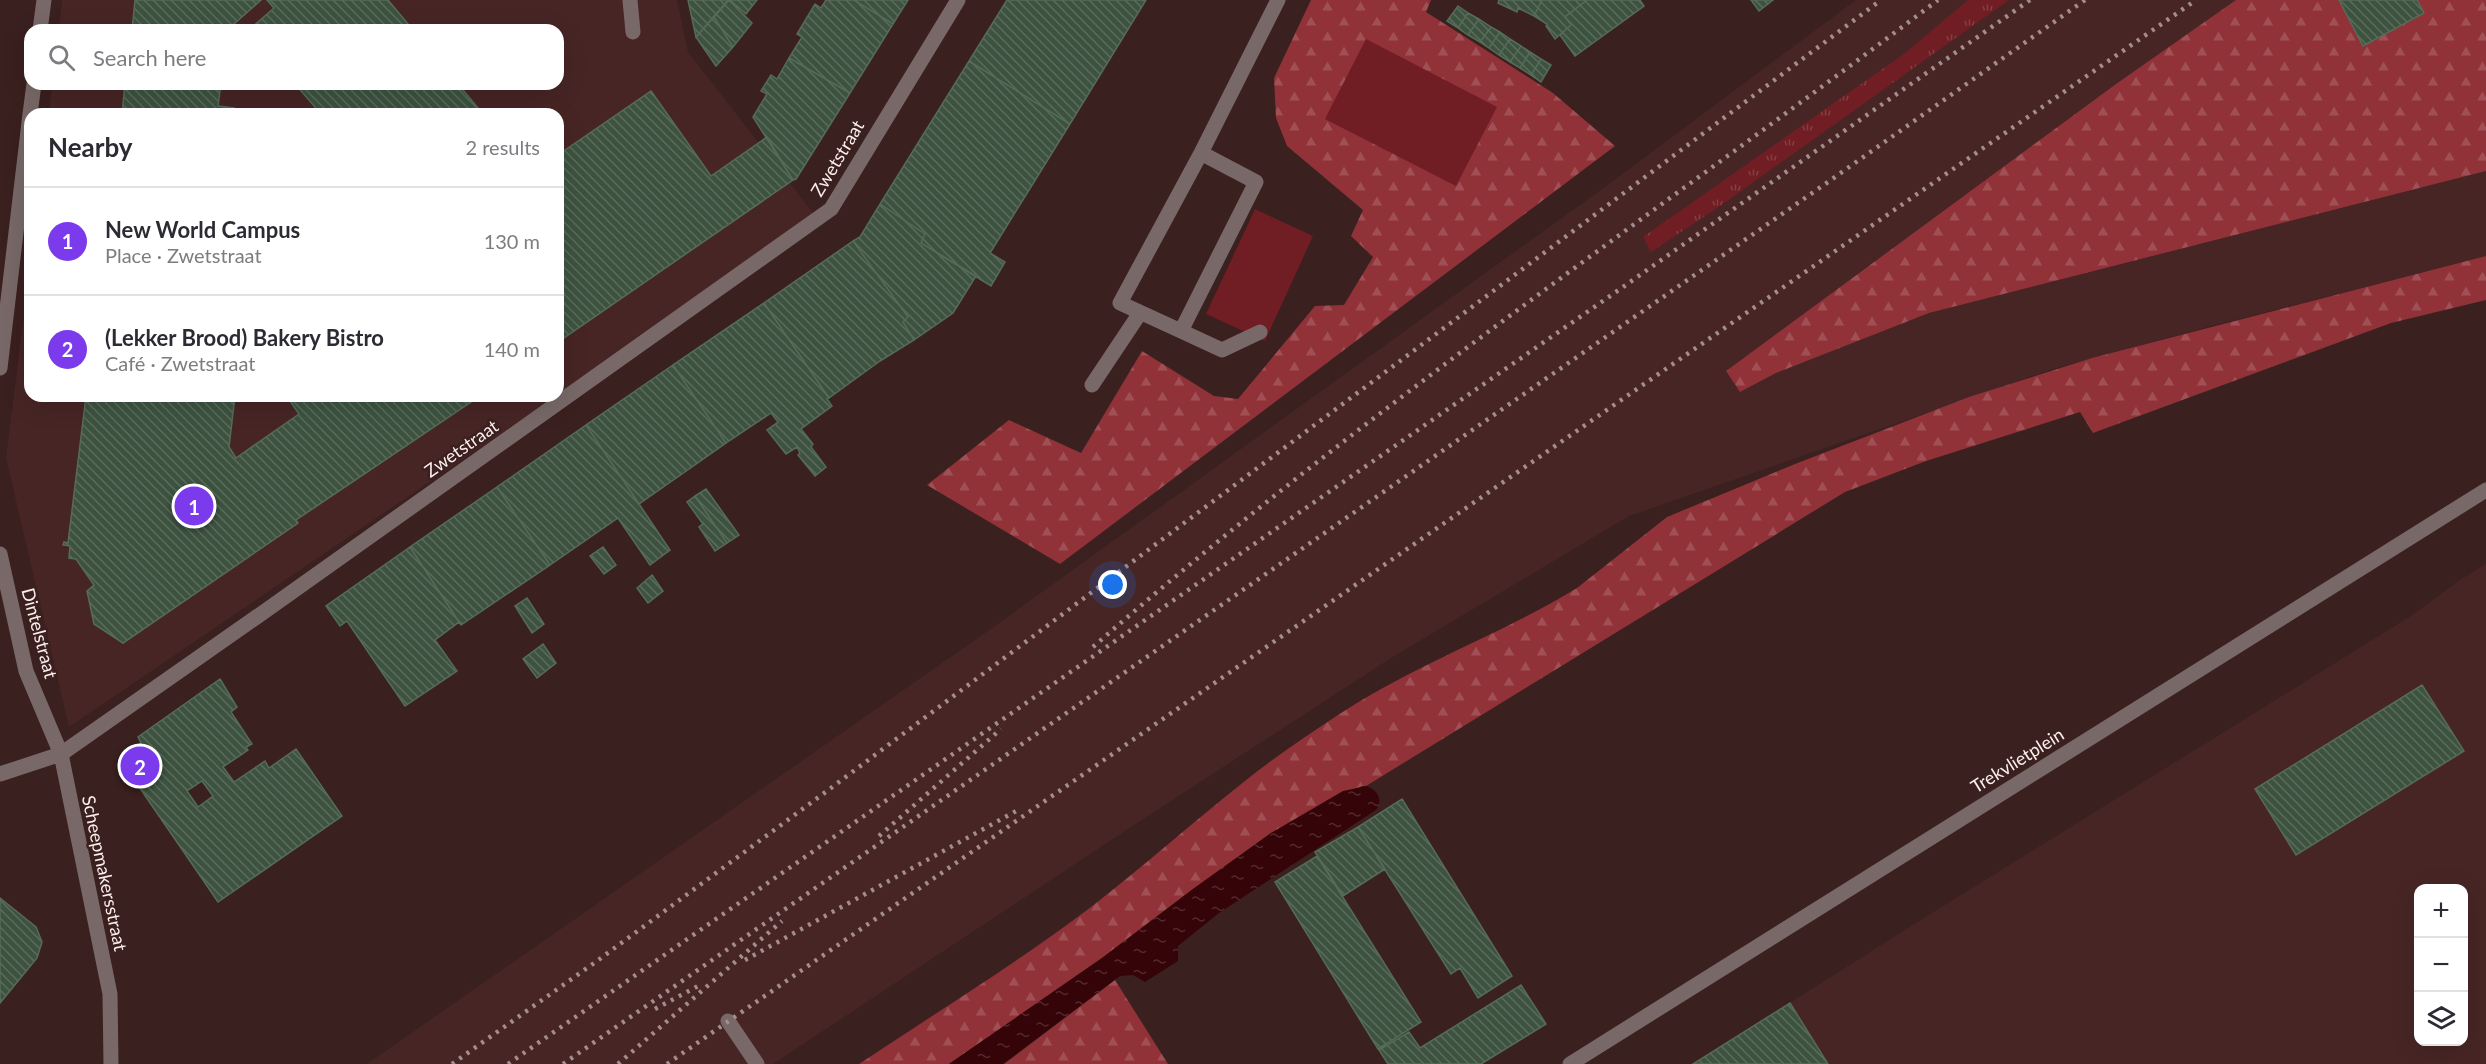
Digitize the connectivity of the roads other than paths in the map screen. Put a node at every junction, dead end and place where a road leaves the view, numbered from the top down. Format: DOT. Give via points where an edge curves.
graph roads {
  1 [pos="44,0"];
  2 [pos="630,0"];
  3 [pos="958,0"];
  4 [pos="1278,0"];
  5 [pos="41,24"];
  6 [pos="633,32"];
  7 [pos="33,90"];
  8 [pos="31,108"];
  9 [pos="1201,153"];
  10 [pos="24,165"];
  11 [pos="1140,313"];
  12 [pos="1181,331"];
  13 [pos="1260,332"];
  14 [pos="0,368"];
  15 [pos="1092,385"];
  16 [pos="564,399"];
  17 [pos="559,402"];
  18 [pos="2486,490"];
  19 [pos="0,554"];
  20 [pos="61,754"];
  21 [pos="0,774"];
  22 [pos="728,1021"];
  23 [pos="111,1064"];
  24 [pos="757,1064"];
  25 [pos="1570,1064"];
  1 -- 5 [label="street"];
  2 -- 6 [label="street"];
  3 -- 16 [label="street, Zwetstraat" via="831,209"];
  4 -- 9 [label="street"];
  7 -- 8 [label="street"];
  9 -- 11 [label="street" via="1119,303"];
  9 -- 12 [label="street" via="1256,182"];
  10 -- 14 [label="street"];
  11 -- 12 [label="street"];
  11 -- 15 [label="street"];
  12 -- 13 [label="street" via="1222,350"];
  17 -- 20 [label="street, Zwetstraat"];
  18 -- 25 [label="street, Trekvlietplein"];
  19 -- 20 [label="street, Dintelstraat" via="26,672"];
  20 -- 21 [label="street"];
  20 -- 23 [label="street, Scheepmakersstraat" via="110,994"];
  22 -- 24 [label="street"];
}
